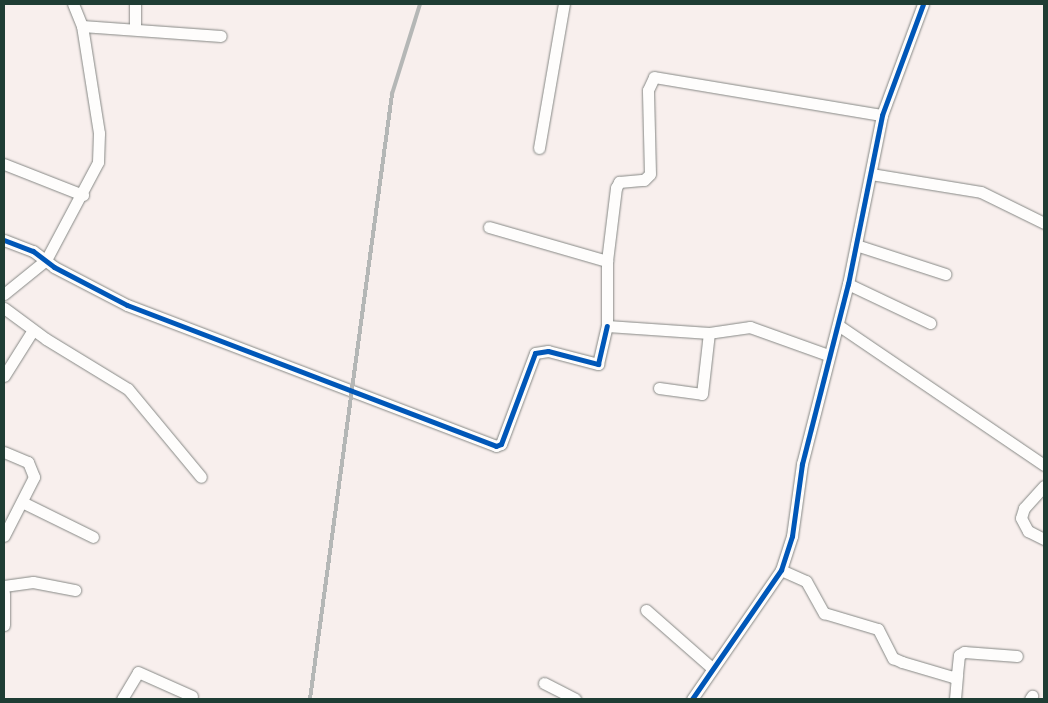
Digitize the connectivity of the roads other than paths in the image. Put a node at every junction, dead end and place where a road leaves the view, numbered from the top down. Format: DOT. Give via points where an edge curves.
graph roads {
  1 [pos="73,4"];
  2 [pos="135,4"];
  3 [pos="564,4"];
  4 [pos="923,4"];
  5 [pos="82,26"];
  6 [pos="135,28"];
  7 [pos="221,36"];
  8 [pos="882,115"];
  9 [pos="539,148"];
  10 [pos="4,164"];
  11 [pos="871,174"];
  12 [pos="83,195"];
  13 [pos="1044,223"];
  14 [pos="489,226"];
  15 [pos="4,240"];
  16 [pos="856,245"];
  17 [pos="46,260"];
  18 [pos="607,261"];
  19 [pos="945,274"];
  20 [pos="848,284"];
  21 [pos="4,294"];
  22 [pos="4,308"];
  23 [pos="930,323"];
  24 [pos="607,326"];
  25 [pos="838,326"];
  26 [pos="33,330"];
  27 [pos="710,333"];
  28 [pos="828,354"];
  29 [pos="4,376"];
  30 [pos="659,388"];
  31 [pos="4,452"];
  32 [pos="1044,465"];
  33 [pos="201,477"];
  34 [pos="1044,486"];
  35 [pos="22,502"];
  36 [pos="4,536"];
  37 [pos="93,537"];
  38 [pos="1044,539"];
  39 [pos="781,570"];
  40 [pos="4,586"];
  41 [pos="75,590"];
  42 [pos="4,593"];
  43 [pos="646,610"];
  44 [pos="4,625"];
  45 [pos="1017,656"];
  46 [pos="712,668"];
  47 [pos="957,674"];
  48 [pos="544,683"];
  49 [pos="192,696"];
  50 [pos="122,699"];
  51 [pos="575,699"];
  52 [pos="692,699"];
  53 [pos="955,699"];
  1 -- 5 [label="street"];
  2 -- 6 [label="street"];
  3 -- 9 [label="street"];
  4 -- 8 [label="street"];
  5 -- 6 [label="street"];
  5 -- 12 [label="street" via="100,148 97,168"];
  6 -- 7 [label="street"];
  8 -- 11 [label="street"];
  8 -- 18 [label="street" via="652,78 648,90 652,170 644,180 617,184"];
  10 -- 12 [label="street"];
  11 -- 13 [label="street" via="972,190"];
  11 -- 16 [label="street"];
  12 -- 17 [label="street"];
  14 -- 18 [label="street"];
  15 -- 17 [label="street" via="33,251"];
  16 -- 19 [label="street"];
  16 -- 20 [label="street"];
  17 -- 21 [label="street"];
  17 -- 24 [label="street" via="127,305 496,446 501,444 535,353 548,351 598,364"];
  18 -- 24 [label="street"];
  20 -- 23 [label="street"];
  20 -- 25 [label="street"];
  22 -- 26 [label="street"];
  24 -- 27 [label="street"];
  25 -- 28 [label="street"];
  25 -- 32 [label="street"];
  26 -- 29 [label="street"];
  26 -- 33 [label="street" via="128,389"];
  27 -- 28 [label="street" via="750,327"];
  27 -- 30 [label="street" via="702,394"];
  28 -- 39 [label="street" via="802,464 792,536"];
  31 -- 35 [label="street" via="28,462 33,468 34,477"];
  34 -- 38 [label="street" via="1024,508 1021,518 1028,531"];
  35 -- 36 [label="street"];
  35 -- 37 [label="street"];
  39 -- 46 [label="street"];
  39 -- 47 [label="street" via="806,581 824,613 878,629 893,658 947,676"];
  40 -- 41 [label="street" via="33,582"];
  42 -- 44 [label="street"];
  43 -- 46 [label="street"];
  45 -- 47 [label="street" via="964,652 957,659"];
  46 -- 52 [label="street"];
  47 -- 53 [label="street"];
  48 -- 51 [label="street"];
  49 -- 50 [label="street" via="138,672"];
}
